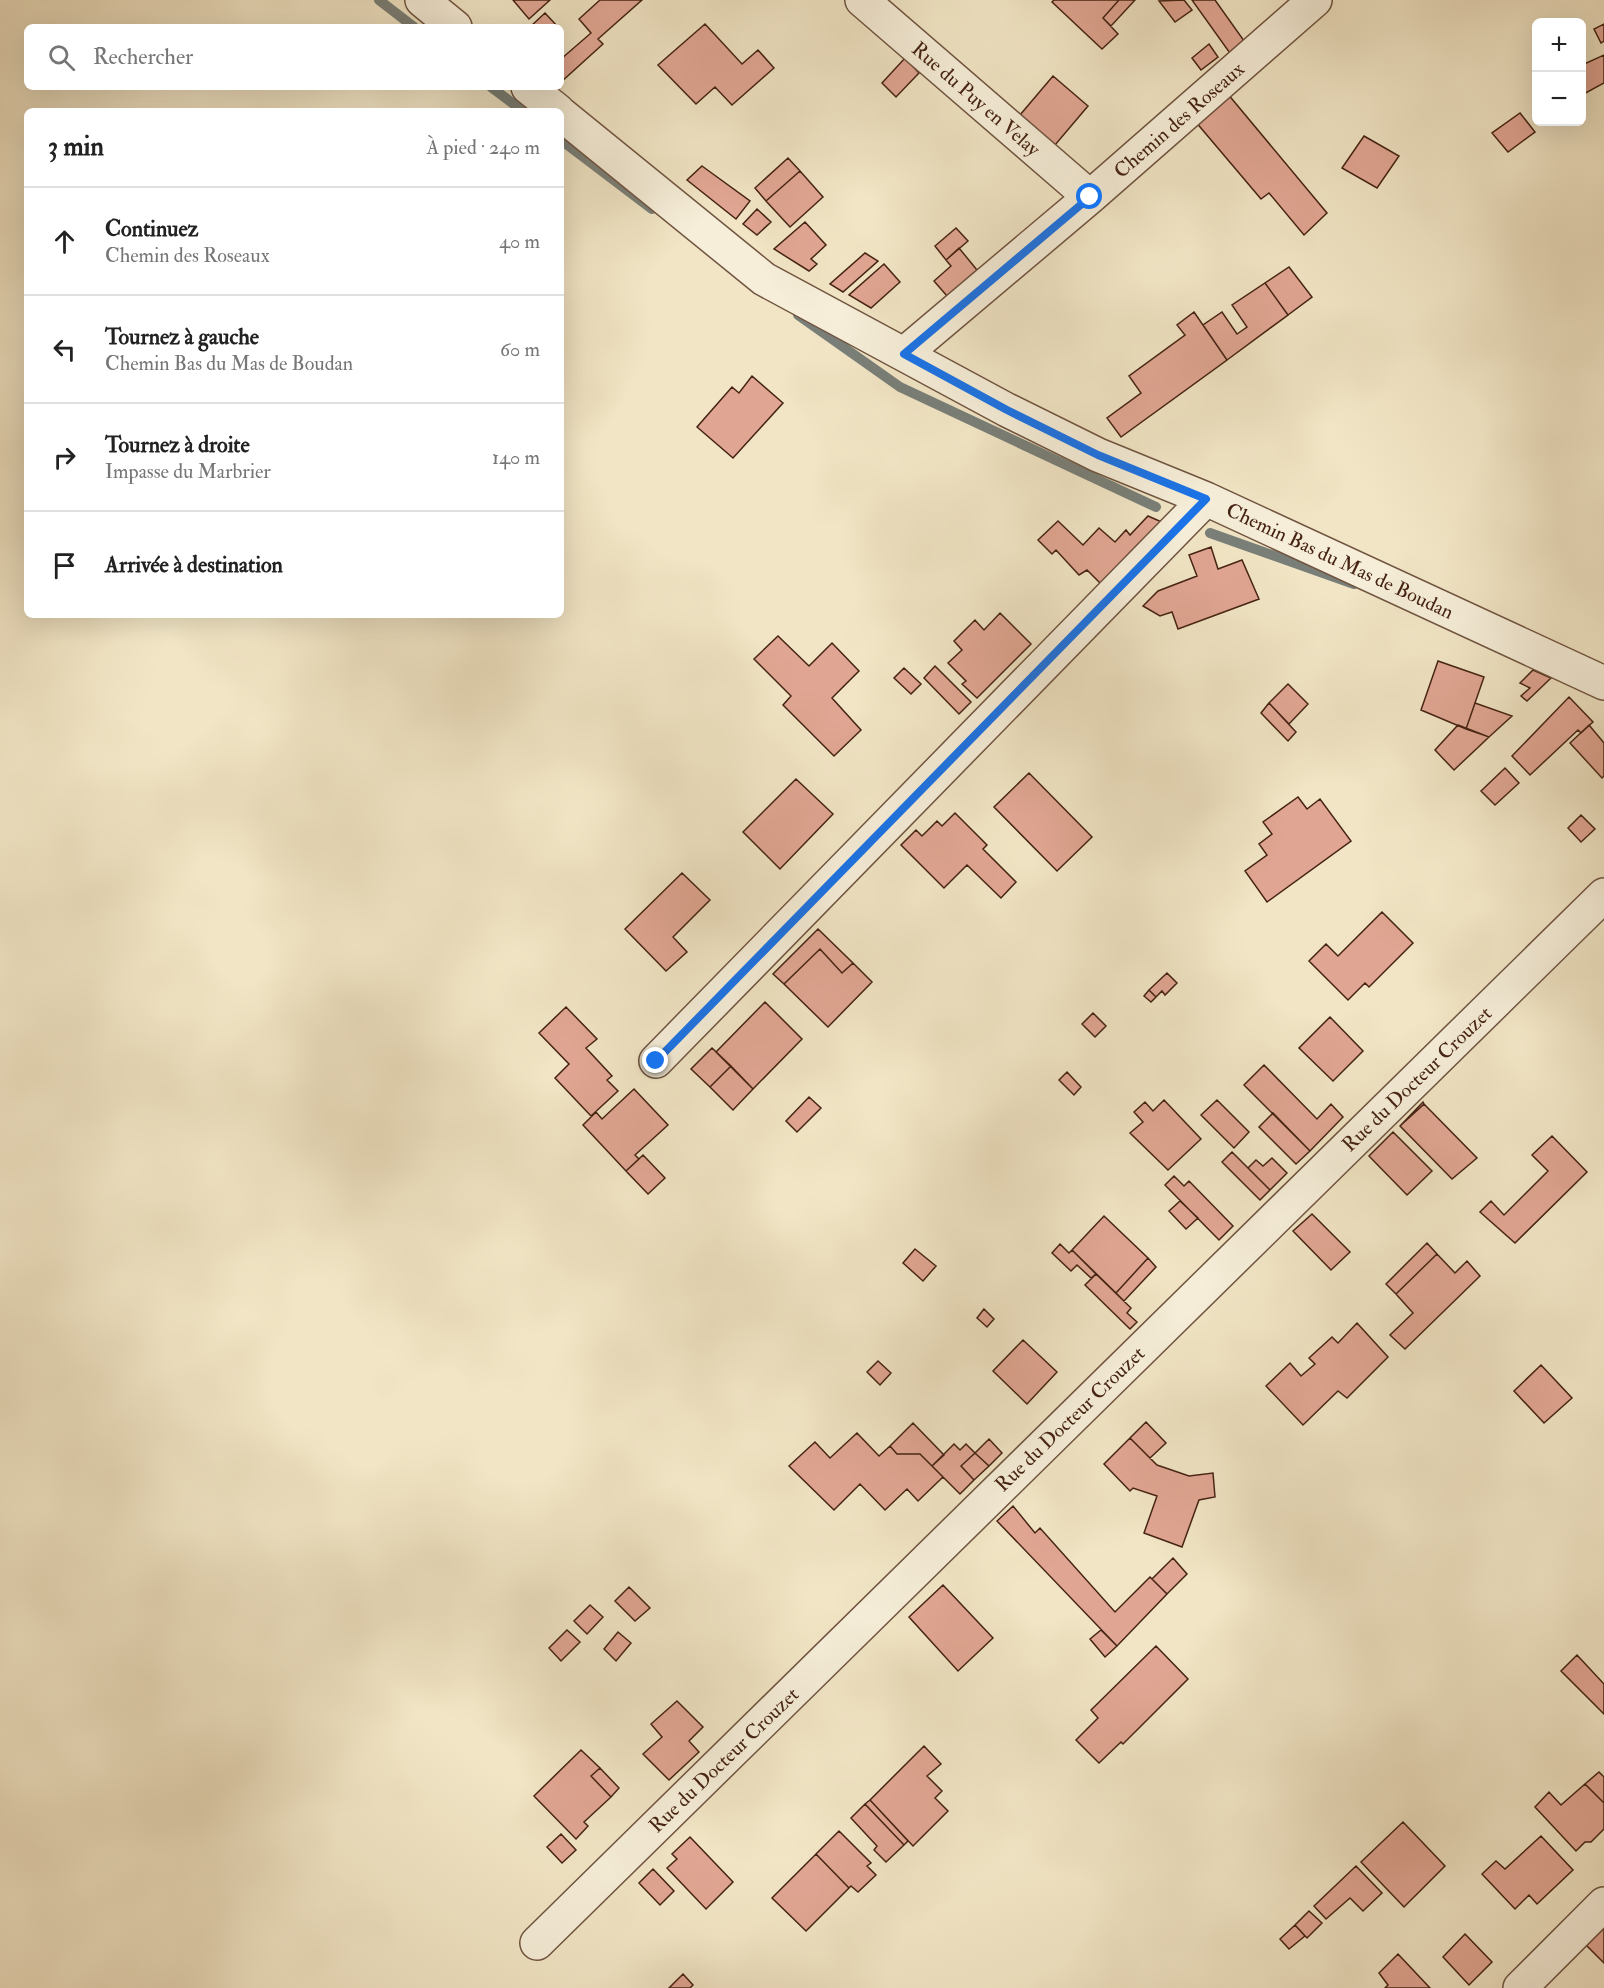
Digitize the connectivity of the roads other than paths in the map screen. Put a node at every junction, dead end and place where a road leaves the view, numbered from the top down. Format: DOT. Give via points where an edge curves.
graph roads {
  1 [pos="422,0"];
  2 [pos="862,0"];
  3 [pos="1315,0"];
  4 [pos="451,24"];
  5 [pos="532,90"];
  6 [pos="554,108"];
  7 [pos="564,116"];
  8 [pos="1090,197"];
  9 [pos="904,354"];
  10 [pos="1206,499"];
  11 [pos="1604,683"];
  12 [pos="1604,895"];
  13 [pos="656,1061"];
  14 [pos="1604,1905"];
  15 [pos="537,1943"];
  16 [pos="1520,1988"];
  1 -- 4 [label="street"];
  2 -- 8 [label="street, Rue du Puy en Velay"];
  3 -- 8 [label="street, Chemin des Roseaux"];
  5 -- 6 [label="street, Chemin Bas du Mas de Boudan"];
  7 -- 9 [label="street, Chemin Bas du Mas de Boudan" via="764,279"];
  8 -- 9 [label="street, Chemin des Roseaux"];
  9 -- 10 [label="street, Chemin Bas du Mas de Boudan" via="1098,455"];
  10 -- 11 [label="street, Chemin Bas du Mas de Boudan"];
  10 -- 13 [label="street"];
  12 -- 15 [label="street, Rue du Docteur Crouzet"];
  14 -- 16 [label="street"];
}
